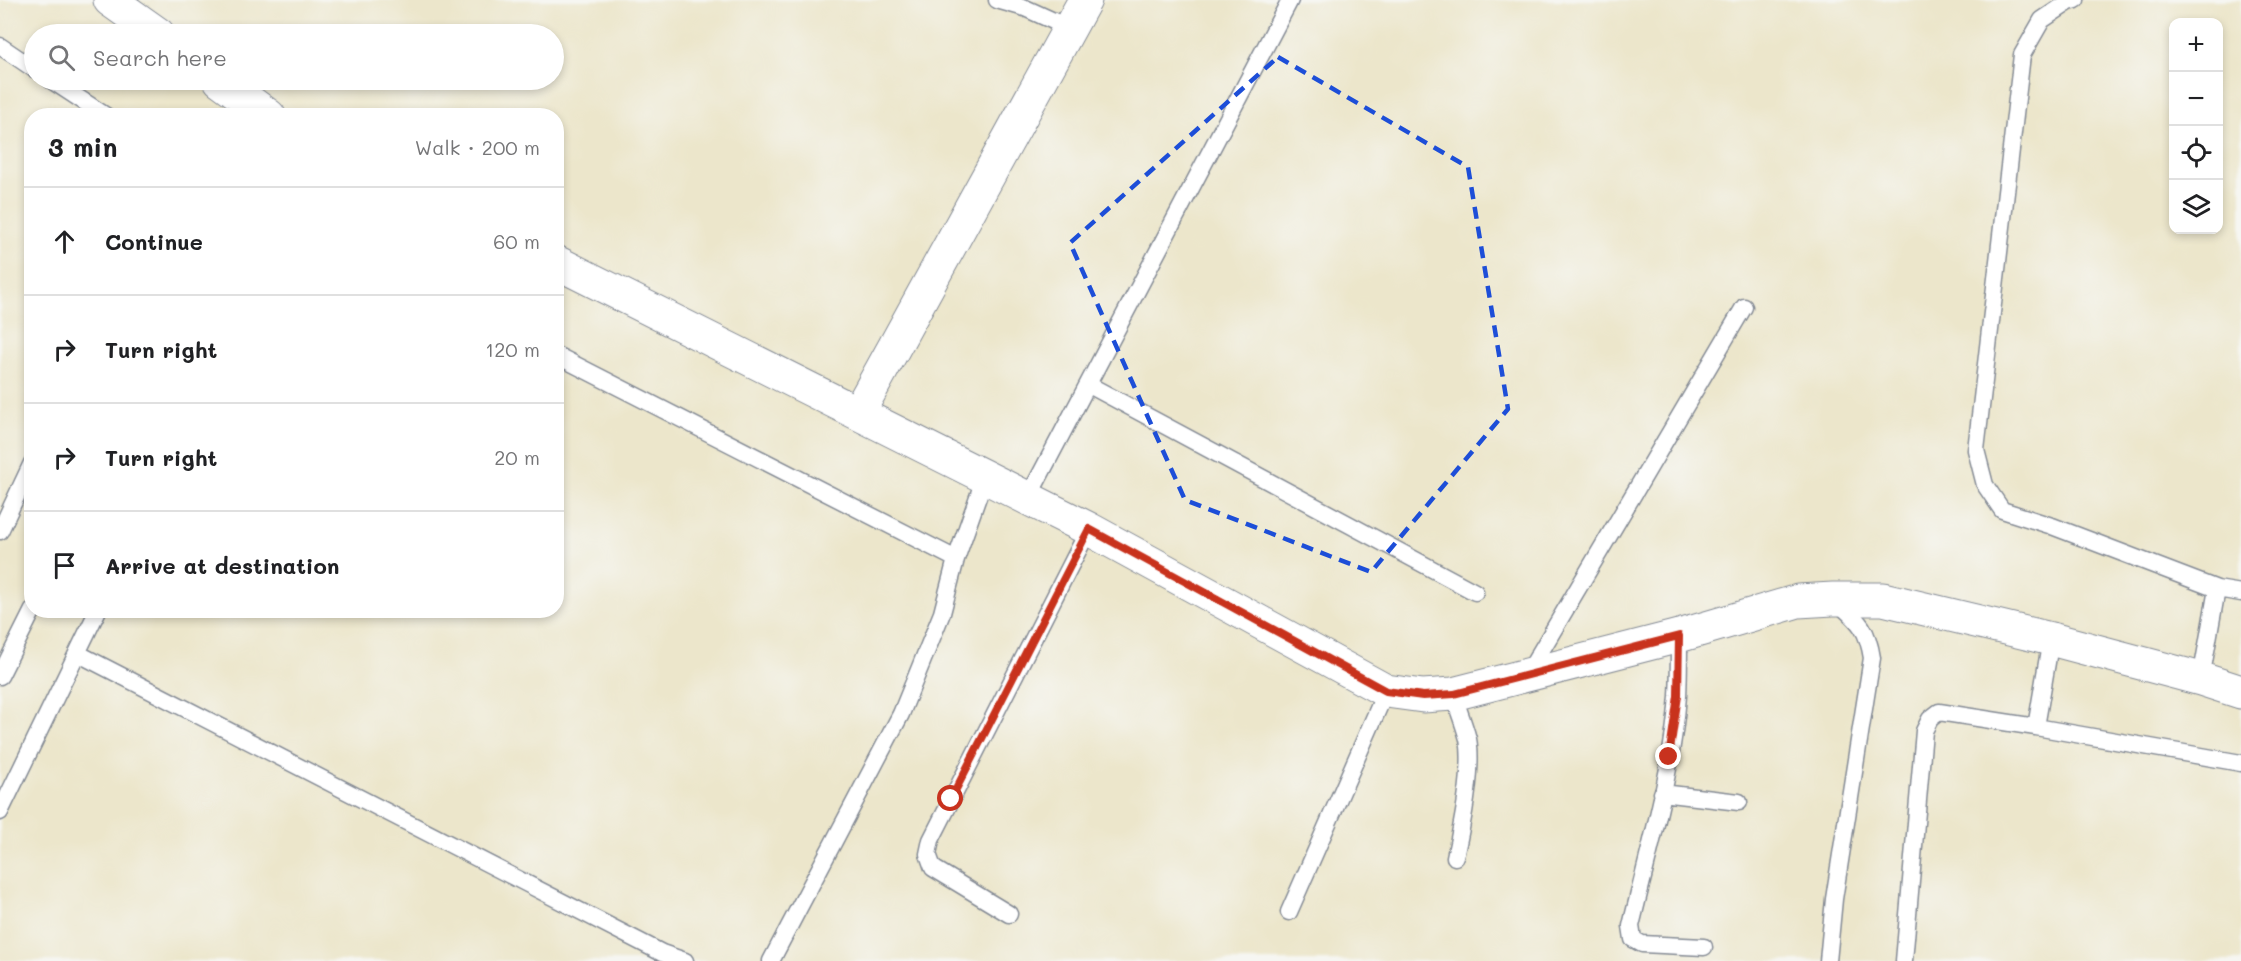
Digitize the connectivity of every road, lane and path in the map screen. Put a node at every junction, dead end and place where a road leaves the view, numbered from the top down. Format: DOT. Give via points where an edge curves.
graph roads {
  1 [pos="110,0"];
  2 [pos="997,0"];
  3 [pos="1085,0"];
  4 [pos="1290,0"];
  5 [pos="2076,0"];
  6 [pos="144,24"];
  7 [pos="1069,28"];
  8 [pos="0,46"];
  9 [pos="24,62"];
  10 [pos="66,90"];
  11 [pos="234,90"];
  12 [pos="94,108"];
  13 [pos="258,108"];
  14 [pos="564,266"];
  15 [pos="1744,307"];
  16 [pos="564,359"];
  17 [pos="1089,385"];
  18 [pos="858,413"];
  19 [pos="985,477"];
  20 [pos="24,480"];
  21 [pos="1028,498"];
  22 [pos="1089,529"];
  23 [pos="0,531"];
  24 [pos="956,559"];
  25 [pos="2217,589"];
  26 [pos="1474,592"];
  27 [pos="2241,593"];
  28 [pos="1833,598"];
  29 [pos="29,618"];
  30 [pos="94,618"];
  31 [pos="1679,636"];
  32 [pos="2051,639"];
  33 [pos="77,653"];
  34 [pos="1526,675"];
  35 [pos="0,676"];
  36 [pos="2201,679"];
  37 [pos="1386,691"];
  38 [pos="2241,692"];
  39 [pos="1454,694"];
  40 [pos="2036,727"];
  41 [pos="2241,763"];
  42 [pos="1662,793"];
  43 [pos="1739,802"];
  44 [pos="0,812"];
  45 [pos="1455,857"];
  46 [pos="1289,912"];
  47 [pos="1009,914"];
  48 [pos="1704,946"];
  49 [pos="660,957"];
  50 [pos="685,961"];
  51 [pos="771,961"];
  52 [pos="1827,961"];
  53 [pos="1904,961"];
  1 -- 6 [label="street"];
  2 -- 7 [label="lane"];
  3 -- 7 [label="street"];
  4 -- 17 [label="lane"];
  5 -- 25 [label="lane" via="2042,20 2022,55 1976,450 1985,485 2002,510"];
  7 -- 18 [label="street"];
  8 -- 9 [label="lane"];
  10 -- 12 [label="lane"];
  11 -- 13 [label="street"];
  14 -- 18 [label="street"];
  15 -- 34 [label="lane"];
  16 -- 24 [label="lane"];
  17 -- 21 [label="lane"];
  17 -- 26 [label="lane"];
  18 -- 19 [label="street"];
  19 -- 21 [label="street"];
  19 -- 24 [label="lane"];
  20 -- 23 [label="lane"];
  21 -- 22 [label="street"];
  22 -- 37 [label="street"];
  22 -- 47 [label="lane" via="931,840 928,854 933,868"];
  24 -- 51 [label="lane" via="942,613 901,714"];
  25 -- 27 [label="lane"];
  25 -- 36 [label="lane"];
  28 -- 31 [label="street" via="1798,602"];
  28 -- 32 [label="street" via="1883,598"];
  28 -- 52 [label="lane" via="1861,624 1872,658"];
  29 -- 35 [label="lane"];
  30 -- 33 [label="lane"];
  31 -- 34 [label="street"];
  31 -- 42 [label="lane" via="1678,696"];
  32 -- 36 [label="street"];
  32 -- 40 [label="lane"];
  33 -- 44 [label="lane"];
  33 -- 49 [label="lane"];
  34 -- 39 [label="street"];
  36 -- 38 [label="street"];
  37 -- 39 [label="street" via="1423,696"];
  37 -- 46 [label="lane"];
  39 -- 45 [label="lane" via="1468,741 1464,813"];
  40 -- 41 [label="lane"];
  40 -- 53 [label="lane" via="1939,712 1930,719 1924,731"];
  42 -- 43 [label="lane"];
  42 -- 48 [label="lane" via="1631,926 1632,939 1642,944"];
  49 -- 50 [label="lane"];
}
